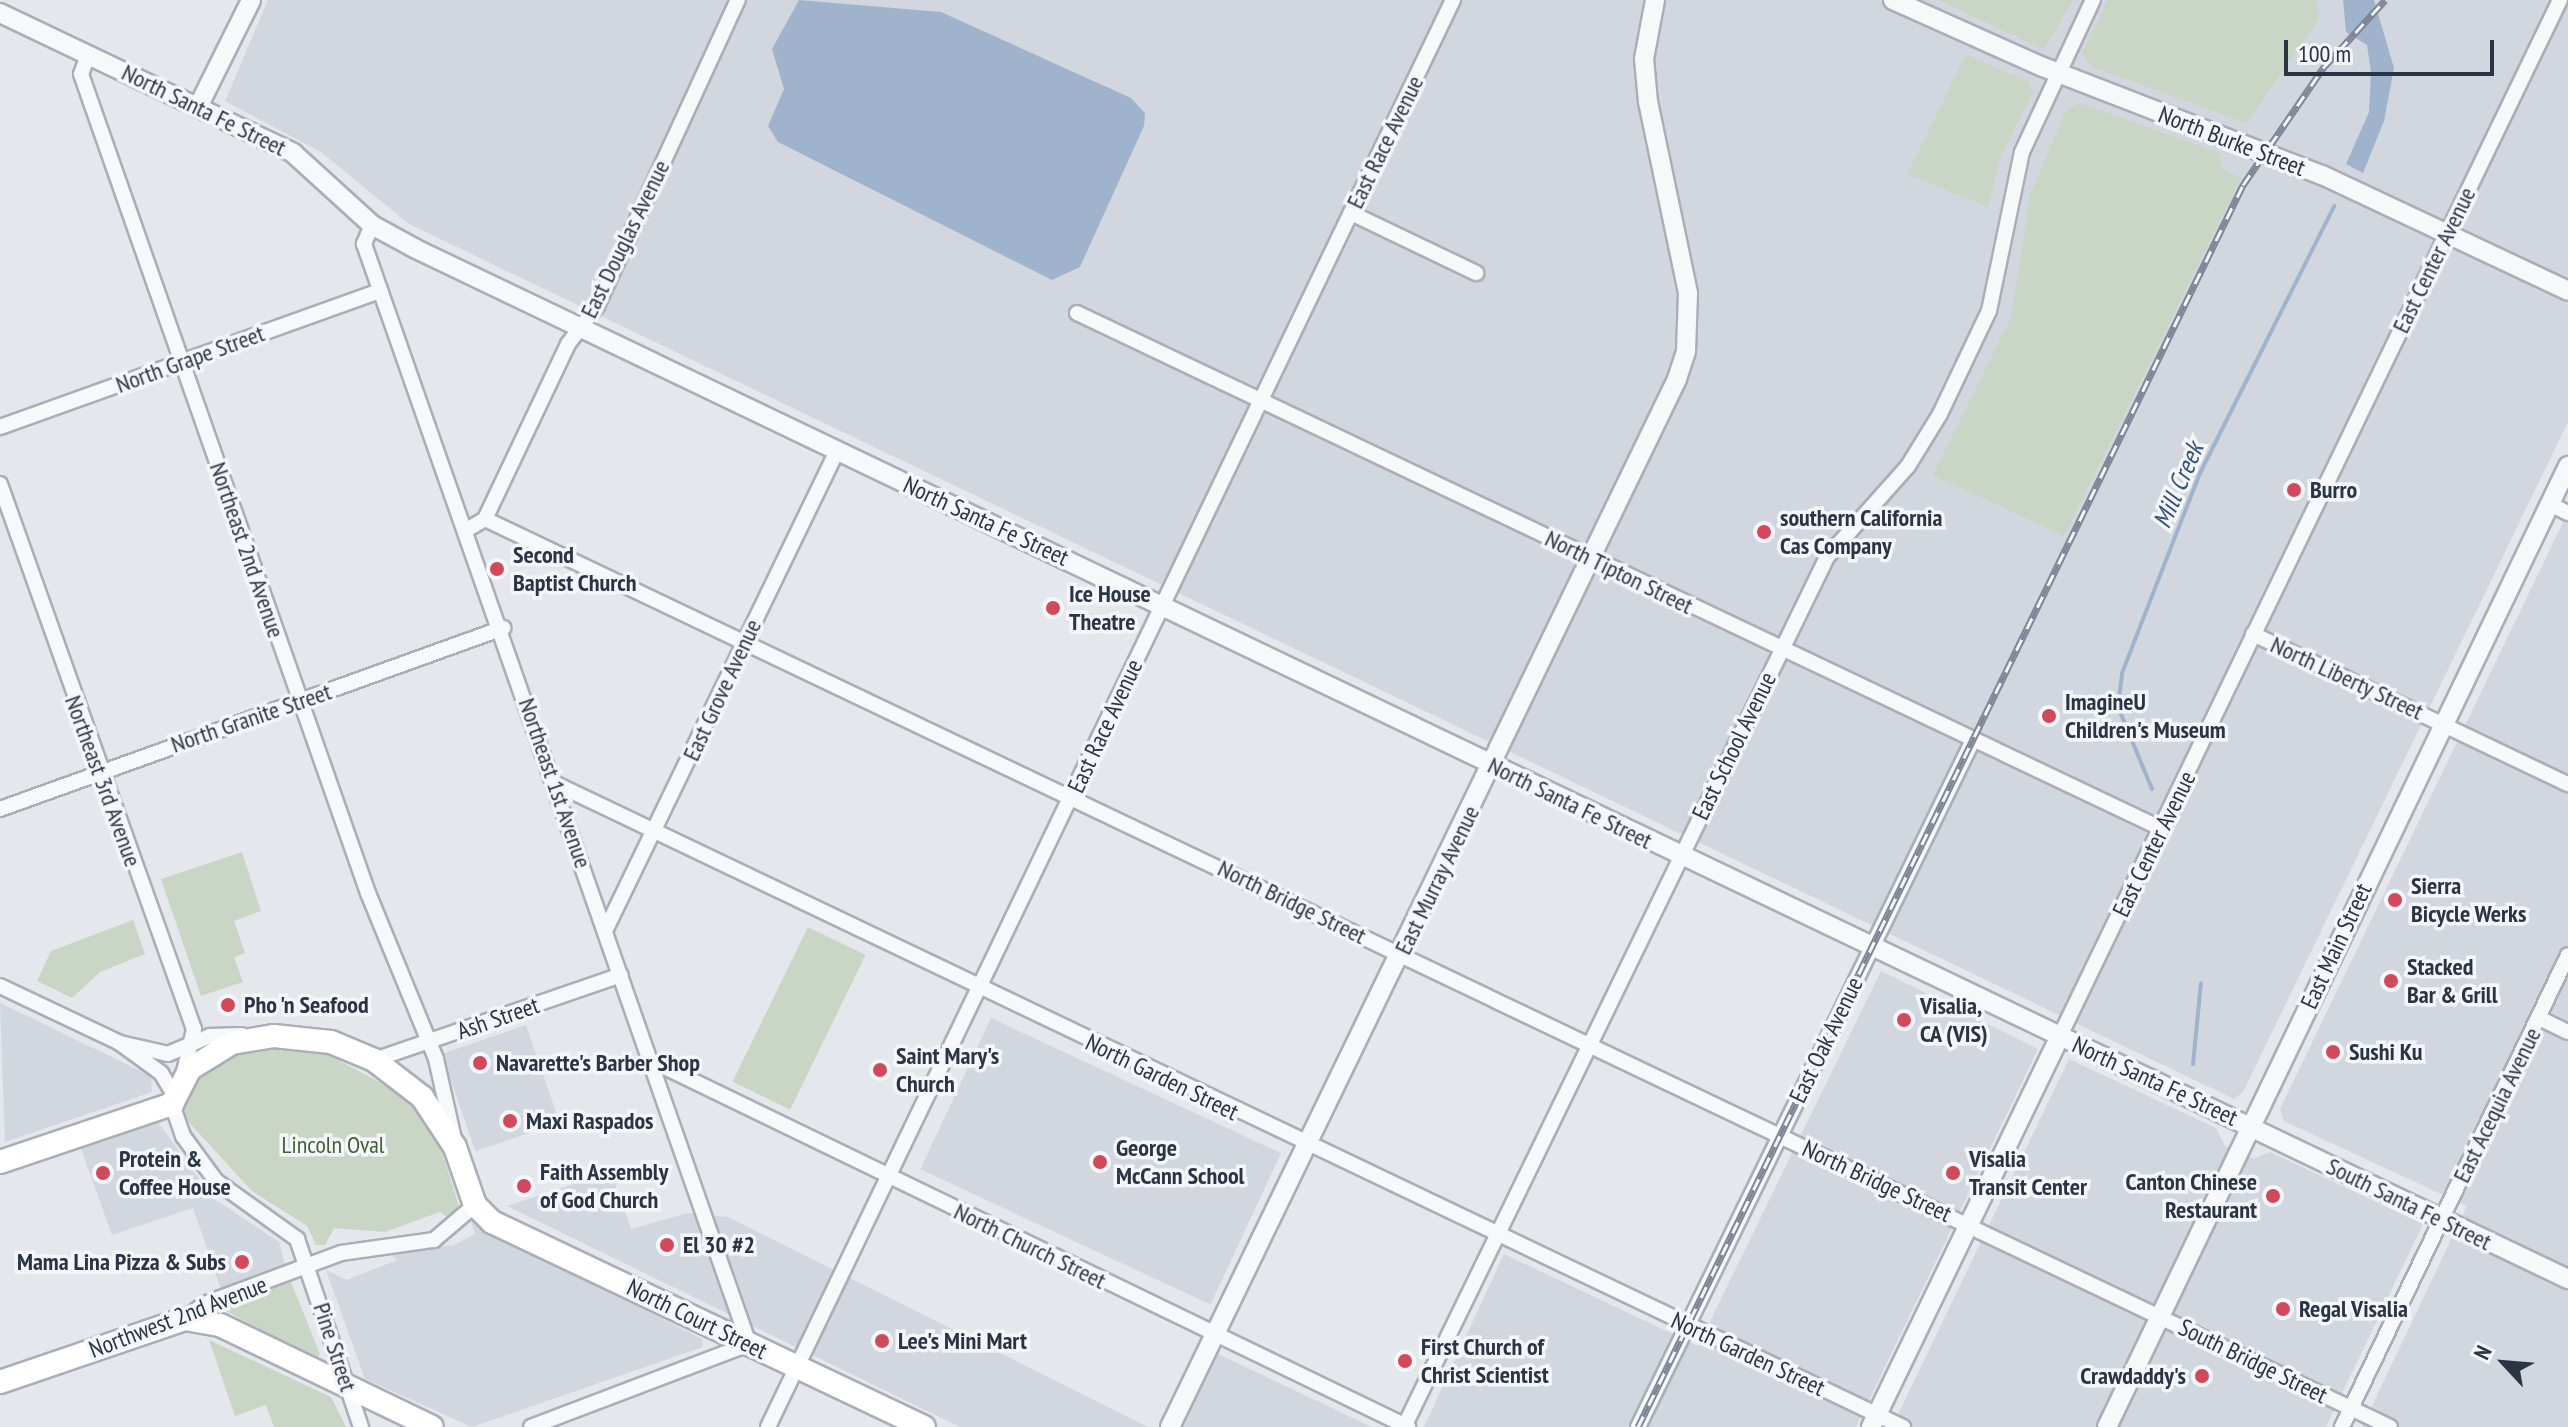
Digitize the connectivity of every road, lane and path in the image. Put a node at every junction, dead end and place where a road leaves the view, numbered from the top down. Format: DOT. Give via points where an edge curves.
graph roads {
  1 [pos="251,0"];
  2 [pos="738,0"];
  3 [pos="1453,0"];
  4 [pos="1655,0"];
  5 [pos="1893,0"];
  6 [pos="2093,0"];
  7 [pos="2560,0"];
  8 [pos="0,13"];
  9 [pos="88,55"];
  10 [pos="2059,74"];
  11 [pos="198,107"];
  12 [pos="1351,213"];
  13 [pos="372,225"];
  14 [pos="2447,233"];
  15 [pos="1476,273"];
  16 [pos="380,291"];
  17 [pos="2568,291"];
  18 [pos="1077,313"];
  19 [pos="579,329"];
  20 [pos="182,363"];
  21 [pos="1264,402"];
  22 [pos="0,427"];
  23 [pos="837,451"];
  24 [pos="2568,466"];
  25 [pos="0,484"];
  26 [pos="2550,504"];
  27 [pos="2568,513"];
  28 [pos="485,519"];
  29 [pos="468,529"];
  30 [pos="1590,558"];
  31 [pos="1162,604"];
  32 [pos="503,628"];
  33 [pos="2253,634"];
  34 [pos="744,643"];
  35 [pos="1781,650"];
  36 [pos="301,702"];
  37 [pos="2442,723"];
  38 [pos="1973,740"];
  39 [pos="1493,767"];
  40 [pos="98,770"];
  41 [pos="554,783"];
  42 [pos="2568,784"];
  43 [pos="1072,796"];
  44 [pos="0,809"];
  45 [pos="2162,829"];
  46 [pos="654,832"];
  47 [pos="1680,856"];
  48 [pos="606,929"];
  49 [pos="1872,945"];
  50 [pos="1400,954"];
  51 [pos="2568,955"];
  52 [pos="621,975"];
  53 [pos="0,986"];
  54 [pos="979,989"];
  55 [pos="2539,1018"];
  56 [pos="194,1029"];
  57 [pos="2568,1032"];
  58 [pos="210,1036"];
  59 [pos="2060,1036"];
  60 [pos="262,1037"];
  61 [pos="120,1043"];
  62 [pos="1592,1043"];
  63 [pos="425,1044"];
  64 [pos="186,1047"];
  65 [pos="374,1060"];
  66 [pos="654,1062"];
  67 [pos="176,1092"];
  68 [pos="2250,1126"];
  69 [pos="1781,1136"];
  70 [pos="1307,1146"];
  71 [pos="455,1147"];
  72 [pos="0,1162"];
  73 [pos="888,1177"];
  74 [pos="475,1205"];
  75 [pos="2442,1221"];
  76 [pos="1968,1225"];
  77 [pos="1497,1239"];
  78 [pos="310,1267"];
  79 [pos="2568,1279"];
  80 [pos="2160,1316"];
  81 [pos="185,1319"];
  82 [pos="1689,1325"];
  83 [pos="1215,1336"];
  84 [pos="749,1344"];
  85 [pos="797,1366"];
  86 [pos="0,1382"];
  87 [pos="348,1388"];
  88 [pos="2350,1408"];
  89 [pos="1874,1421"];
  90 [pos="1406,1426"];
  91 [pos="361,1427"];
  92 [pos="432,1427"];
  93 [pos="531,1427"];
  94 [pos="768,1427"];
  95 [pos="924,1427"];
  96 [pos="1170,1427"];
  97 [pos="1638,1427"];
  98 [pos="1903,1427"];
  99 [pos="2107,1427"];
  100 [pos="2342,1427"];
  101 [pos="2390,1427"];
  1 -- 11 [label="street"];
  2 -- 19 [label="street, East Douglas Avenue"];
  3 -- 12 [label="street, East Race Avenue"];
  4 -- 30 [label="street, East Murray Avenue" via="1644,59 1688,293 1686,351"];
  5 -- 10 [label="street, North Burke Street"];
  6 -- 10 [label="street, East School Avenue"];
  7 -- 14 [label="street, East Center Avenue"];
  8 -- 9 [label="street, North Santa Fe Street"];
  9 -- 11 [label="street, North Santa Fe Street"];
  9 -- 20 [label="street, Northeast 2nd Avenue" via="81,74"];
  10 -- 14 [label="street, North Burke Street" via="2322,175"];
  10 -- 35 [label="street, East School Avenue" via="2010,184 1989,311 1940,414 1908,466 1827,557"];
  11 -- 13 [label="street, North Santa Fe Street" via="293,153"];
  12 -- 15 [label="street"];
  12 -- 21 [label="street, East Race Avenue"];
  13 -- 16 [label="street, Northeast 1st Avenue" via="364,244"];
  13 -- 19 [label="street, North Santa Fe Street"];
  14 -- 17 [label="street, North Burke Street"];
  14 -- 33 [label="street, East Center Avenue"];
  16 -- 20 [label="street, North Grape Street"];
  16 -- 29 [label="street, Northeast 1st Avenue"];
  18 -- 21 [label="street, North Tipton Street"];
  19 -- 23 [label="street, North Santa Fe Street"];
  19 -- 28 [label="street, East Douglas Avenue"];
  20 -- 22 [label="street, North Grape Street"];
  20 -- 36 [label="street, Northeast 2nd Avenue"];
  21 -- 30 [label="street, North Tipton Street"];
  21 -- 31 [label="street, East Race Avenue"];
  23 -- 31 [label="street, North Santa Fe Street"];
  23 -- 34 [label="street, East Grove Avenue"];
  24 -- 26 [label="street, East Main Street"];
  25 -- 40 [label="street, Northeast 3rd Avenue"];
  26 -- 27 [label="street"];
  26 -- 37 [label="street, East Main Street"];
  28 -- 29 [label="street"];
  28 -- 34 [label="street, North Bridge Street"];
  29 -- 32 [label="street, Northeast 1st Avenue"];
  30 -- 35 [label="street, North Tipton Street"];
  30 -- 39 [label="street, East Murray Avenue"];
  31 -- 39 [label="street, North Santa Fe Street"];
  31 -- 43 [label="street, East Race Avenue"];
  32 -- 36 [label="street, North Granite Street"];
  32 -- 41 [label="street, Northeast 1st Avenue"];
  33 -- 37 [label="street, North Liberty Street"];
  33 -- 45 [label="street, East Center Avenue"];
  34 -- 43 [label="street, North Bridge Street"];
  34 -- 46 [label="street, East Grove Avenue"];
  35 -- 38 [label="street, North Tipton Street"];
  35 -- 47 [label="street, East School Avenue"];
  36 -- 40 [label="street, North Granite Street"];
  36 -- 63 [label="street, Northeast 2nd Avenue"];
  37 -- 42 [label="street, North Liberty Street"];
  37 -- 68 [label="street, East Main Street"];
  38 -- 45 [label="street, North Tipton Street"];
  38 -- 49 [label="street, East Oak Avenue"];
  39 -- 47 [label="street, North Santa Fe Street"];
  39 -- 50 [label="street, East Murray Avenue"];
  40 -- 44 [label="street, North Granite Street"];
  40 -- 56 [label="street, Northeast 3rd Avenue"];
  41 -- 46 [label="street, North Garden Street"];
  41 -- 48 [label="street, Northeast 1st Avenue"];
  43 -- 50 [label="street, North Bridge Street"];
  43 -- 54 [label="street, East Race Avenue"];
  45 -- 59 [label="street, East Center Avenue"];
  46 -- 48 [label="street, East Grove Avenue"];
  46 -- 54 [label="street, North Garden Street"];
  47 -- 49 [label="street, North Santa Fe Street"];
  47 -- 62 [label="street, East School Avenue"];
  48 -- 52 [label="street, Northeast 1st Avenue"];
  49 -- 59 [label="street, North Santa Fe Street"];
  49 -- 69 [label="street, East Oak Avenue"];
  50 -- 62 [label="street, North Bridge Street"];
  50 -- 70 [label="street, East Murray Avenue"];
  51 -- 55 [label="street, East Acequia Avenue"];
  52 -- 63 [label="street, Ash Street"];
  52 -- 66 [label="street, Northeast 1st Avenue"];
  53 -- 61 [label="street"];
  54 -- 70 [label="street, North Garden Street"];
  54 -- 73 [label="street, East Race Avenue"];
  55 -- 57 [label="street"];
  55 -- 75 [label="street, East Acequia Avenue"];
  56 -- 58 [label="street"];
  56 -- 64 [label="street"];
  58 -- 60 [label="street"];
  58 -- 64 [label="street"];
  59 -- 68 [label="street, North Santa Fe Street"];
  59 -- 76 [label="street, East Center Avenue"];
  60 -- 65 [label="main road" via="331,1042"];
  60 -- 67 [label="main road" via="212,1052"];
  61 -- 64 [label="street" via="168,1054"];
  61 -- 67 [label="street" via="161,1073"];
  62 -- 69 [label="street, North Bridge Street"];
  62 -- 77 [label="street, East School Avenue"];
  63 -- 65 [label="street, Ash Street"];
  63 -- 71 [label="street, Northeast 2nd Avenue" via="450,1101"];
  64 -- 67 [label="street"];
  65 -- 71 [label="main road" via="422,1097"];
  66 -- 73 [label="street, North Church Street"];
  66 -- 84 [label="street, Northeast 1st Avenue"];
  67 -- 72 [label="main road"];
  67 -- 78 [label="street" via="183,1136 216,1181 289,1230"];
  68 -- 75 [label="street, South Santa Fe Street"];
  68 -- 80 [label="street, East Main Street"];
  69 -- 76 [label="street, North Bridge Street"];
  69 -- 82 [label="street, East Oak Avenue"];
  70 -- 77 [label="street, North Garden Street"];
  70 -- 83 [label="street, East Murray Avenue"];
  71 -- 74 [label="main road"];
  73 -- 83 [label="street, North Church Street"];
  73 -- 85 [label="street, East Race Avenue"];
  74 -- 78 [label="street" via="434,1240 341,1253"];
  74 -- 84 [label="main road, North Court Street" via="500,1227"];
  75 -- 79 [label="street, South Santa Fe Street"];
  75 -- 88 [label="street, East Acequia Avenue"];
  76 -- 80 [label="street, North Bridge Street"];
  76 -- 89 [label="street, East Center Avenue"];
  77 -- 82 [label="street, North Garden Street"];
  77 -- 90 [label="street, East School Avenue"];
  78 -- 81 [label="street, Northwest 2nd Avenue" via="204,1304"];
  78 -- 87 [label="street, Pine Street"];
  80 -- 88 [label="street, South Bridge Street"];
  80 -- 99 [label="street, East Main Street"];
  81 -- 86 [label="main road, Northwest 2nd Avenue"];
  81 -- 87 [label="main road" via="220,1325"];
  82 -- 89 [label="street, North Garden Street"];
  82 -- 97 [label="street, East Oak Avenue"];
  83 -- 90 [label="street, North Church Street"];
  83 -- 96 [label="street, East Murray Avenue"];
  84 -- 85 [label="main road, North Court Street"];
  84 -- 93 [label="street"];
  85 -- 94 [label="street, East Race Avenue"];
  85 -- 95 [label="main road, North Court Street"];
  87 -- 91 [label="street, Pine Street"];
  87 -- 92 [label="main road"];
  88 -- 100 [label="street, East Acequia Avenue"];
  88 -- 101 [label="street, South Bridge Street"];
  89 -- 98 [label="street, North Garden Street"];
}
